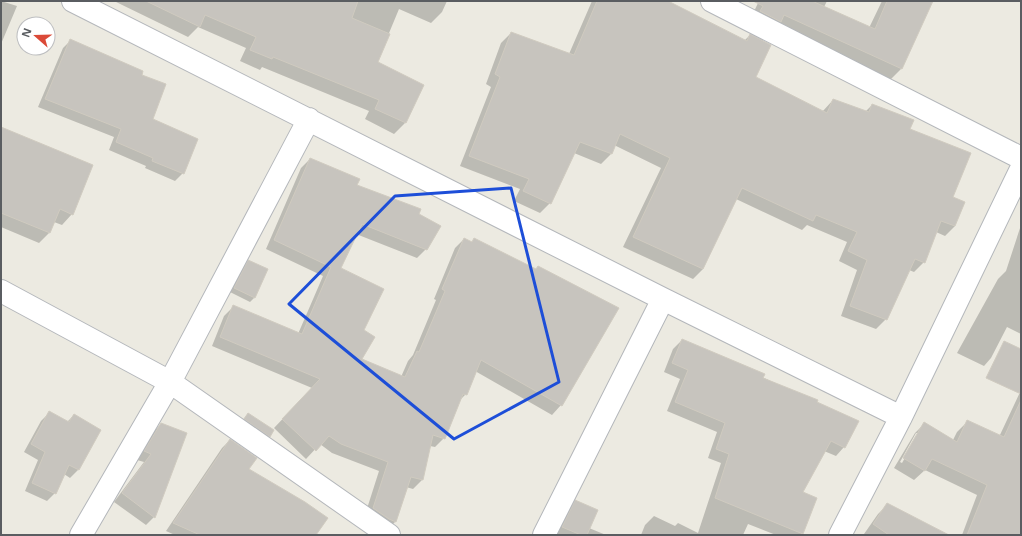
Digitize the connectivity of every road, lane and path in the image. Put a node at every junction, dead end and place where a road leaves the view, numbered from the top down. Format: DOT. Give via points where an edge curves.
graph roads {
  1 [pos="73,1"];
  2 [pos="712,1"];
  3 [pos="309,119"];
  4 [pos="1021,158"];
  5 [pos="1021,169"];
  6 [pos="1,291"];
  7 [pos="663,299"];
  8 [pos="170,382"];
  9 [pos="901,417"];
  10 [pos="81,535"];
  11 [pos="389,535"];
  12 [pos="544,535"];
  13 [pos="840,535"];
  1 -- 3 [label="street"];
  2 -- 4 [label="street"];
  3 -- 7 [label="street"];
  3 -- 8 [label="street"];
  5 -- 9 [label="street"];
  6 -- 8 [label="street"];
  7 -- 9 [label="street"];
  7 -- 12 [label="street"];
  8 -- 10 [label="street"];
  8 -- 11 [label="street"];
  9 -- 13 [label="street"];
}
